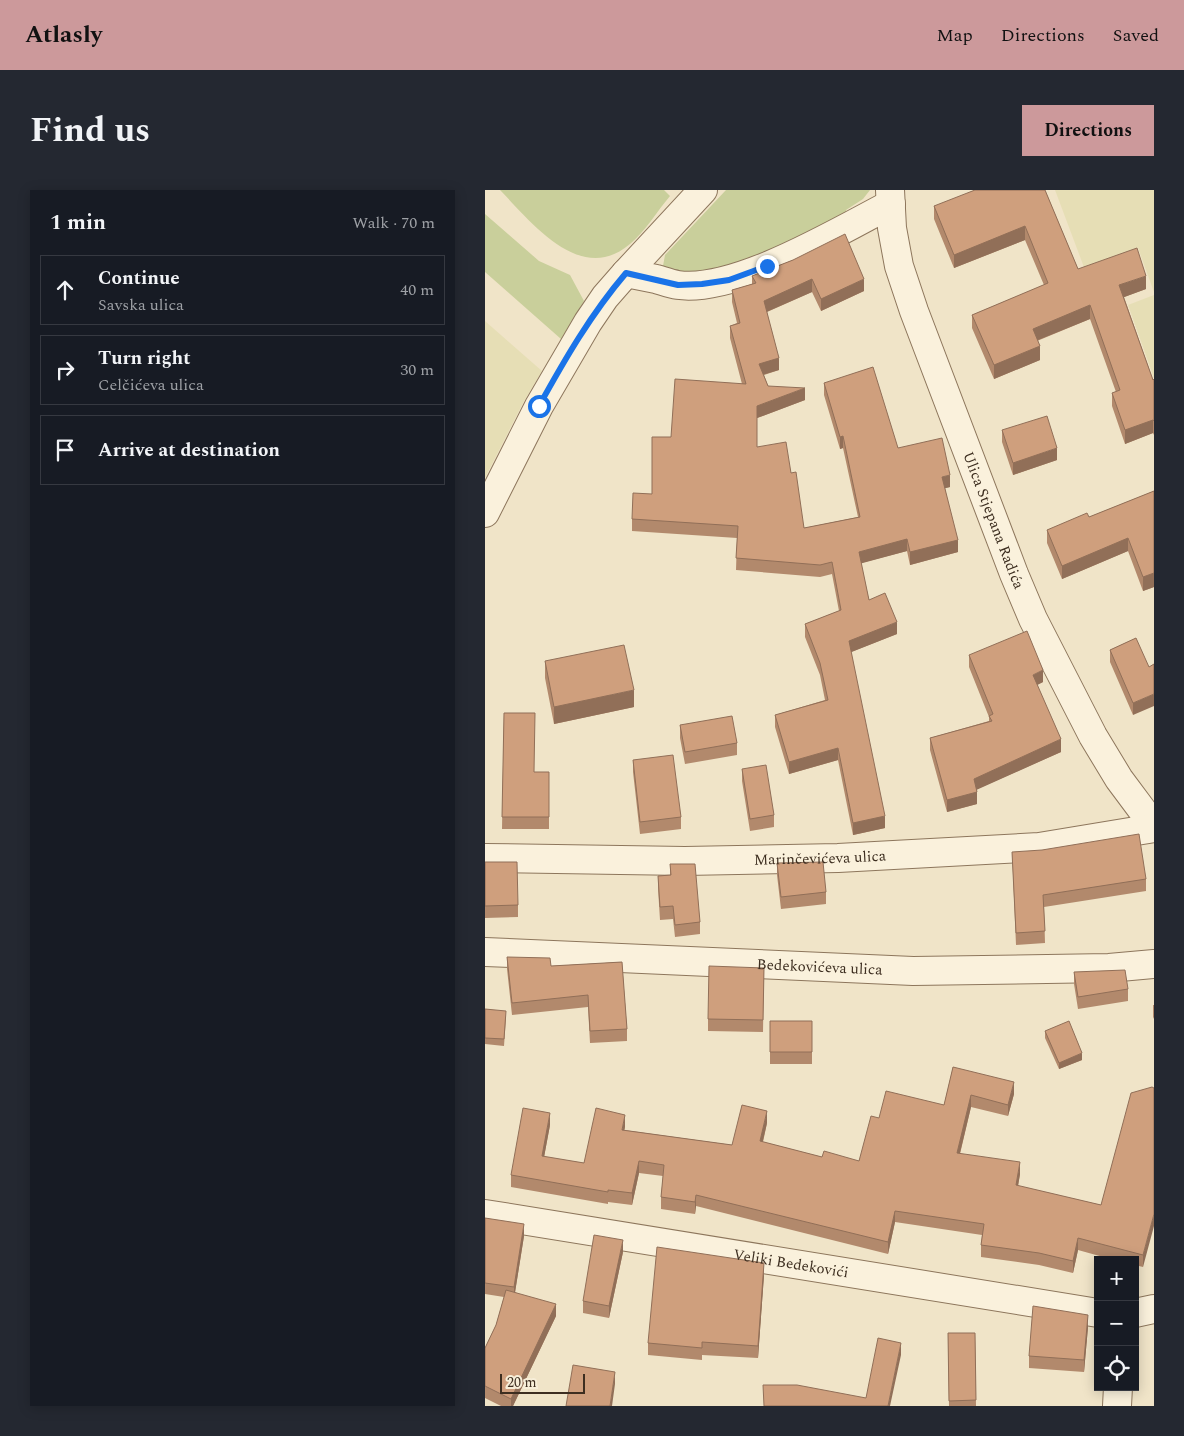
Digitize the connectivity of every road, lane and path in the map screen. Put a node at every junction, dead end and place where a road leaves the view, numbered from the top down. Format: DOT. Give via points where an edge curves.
graph roads {
  1 [pos="703,190"];
  2 [pos="890,197"];
  3 [pos="626,273"];
  4 [pos="485,513"];
  5 [pos="1154,827"];
  6 [pos="485,858"];
  7 [pos="485,952"];
  8 [pos="1154,964"];
  9 [pos="485,1214"];
  10 [pos="1154,1309"];
  11 [pos="1094,1311"];
  12 [pos="1139,1313"];
  13 [pos="1139,1318"];
  14 [pos="1154,1319"];
  15 [pos="1118,1391"];
  16 [pos="1117,1406"];
  1 -- 3 [label="street"];
  2 -- 3 [label="street" via="830,236 729,280 678,285"];
  2 -- 5 [label="street, Ulica Stjepana Radića" via="899,266 1014,574 1033,619 1093,736"];
  3 -- 4 [label="street" via="605,297 563,363"];
  5 -- 6 [label="street, Marinčevićeva ulica" via="1039,847 838,858"];
  7 -- 8 [label="street, Bedekovićeva ulica" via="913,971 1109,968"];
  9 -- 11 [label="street, Veliki Bedekovići"];
  10 -- 12 [label="street"];
  13 -- 14 [label="street"];
  15 -- 16 [label="street"];
}
